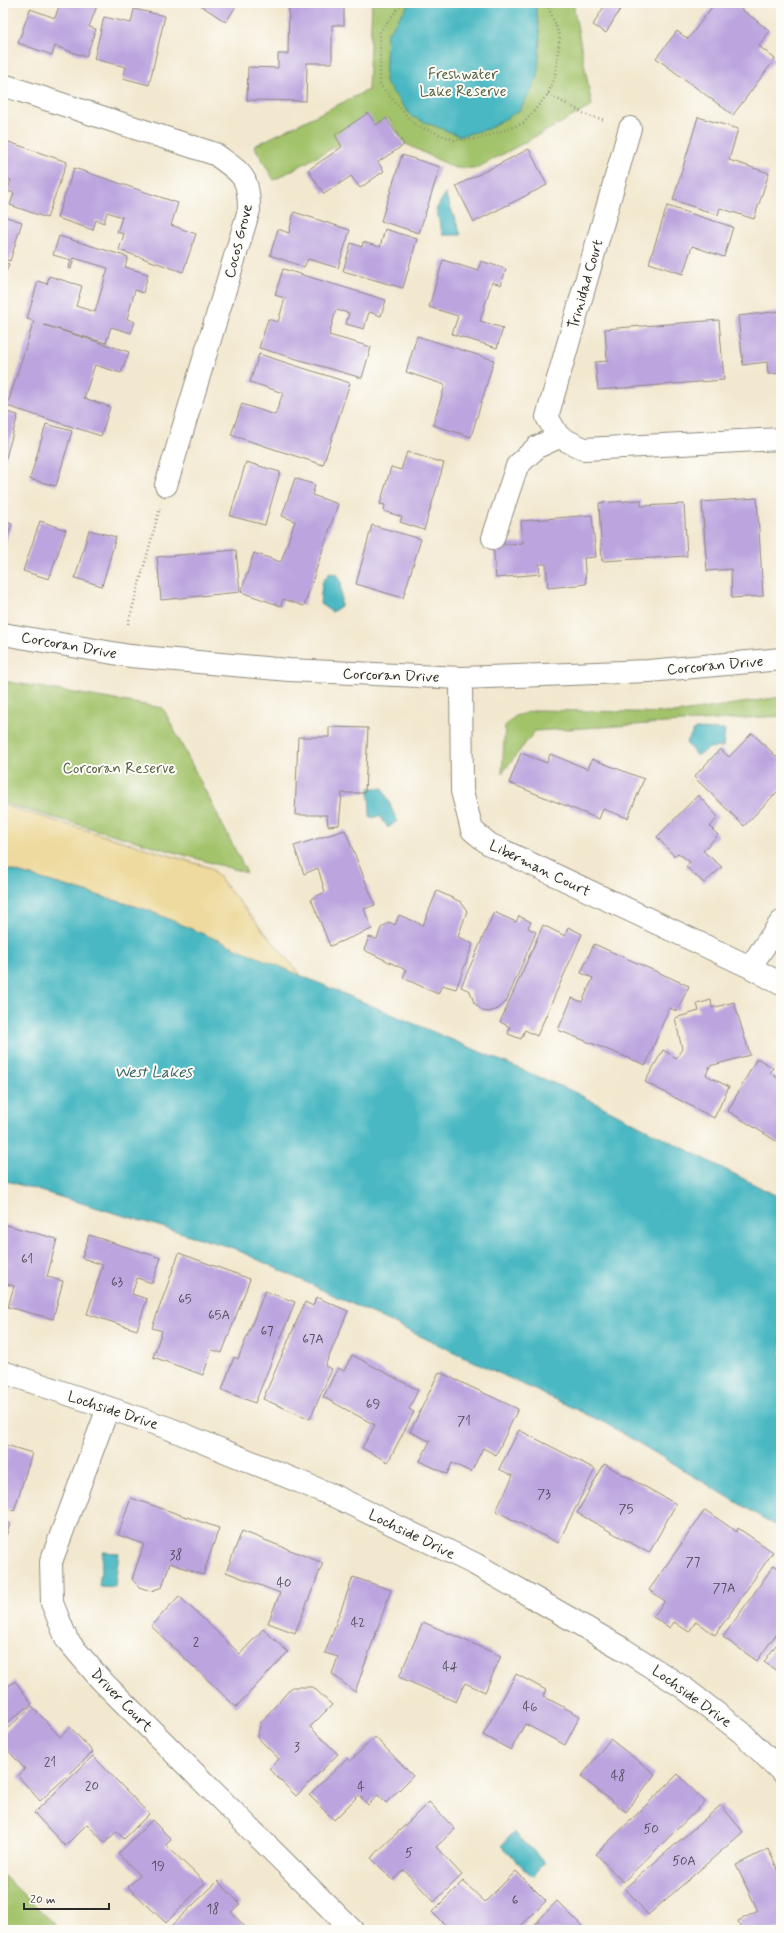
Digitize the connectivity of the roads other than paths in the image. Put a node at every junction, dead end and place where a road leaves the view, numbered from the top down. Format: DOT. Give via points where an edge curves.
graph roads {
  1 [pos="3,85"];
  2 [pos="630,128"];
  3 [pos="559,437"];
  4 [pos="781,439"];
  5 [pos="166,485"];
  6 [pos="493,538"];
  7 [pos="3,634"];
  8 [pos="781,659"];
  9 [pos="461,678"];
  10 [pos="781,922"];
  11 [pos="750,967"];
  12 [pos="781,984"];
  13 [pos="3,1372"];
  14 [pos="108,1408"];
  15 [pos="781,1770"];
  16 [pos="352,1930"];
  1 -- 5 [label="street, Cocos Grove" via="215,154 244,177 249,190 249,210"];
  2 -- 3 [label="street, Trinidad Court" via="547,417"];
  3 -- 4 [label="street" via="584,449"];
  3 -- 6 [label="street" via="537,447 517,466"];
  7 -- 9 [label="street, Corcoran Drive" via="130,656 289,670"];
  8 -- 9 [label="street, Corcoran Drive" via="649,671"];
  9 -- 11 [label="street, Liberman Court" via="462,791 472,830 489,844"];
  10 -- 11 [label="street"];
  11 -- 12 [label="street, Liberman Court"];
  13 -- 14 [label="street, Lochside Drive"];
  14 -- 15 [label="street, Lochside Drive" via="168,1428 332,1495 475,1564 684,1688 741,1732"];
  14 -- 16 [label="street, Driver Court" via="52,1562 52,1603 67,1640 101,1680"];
}
